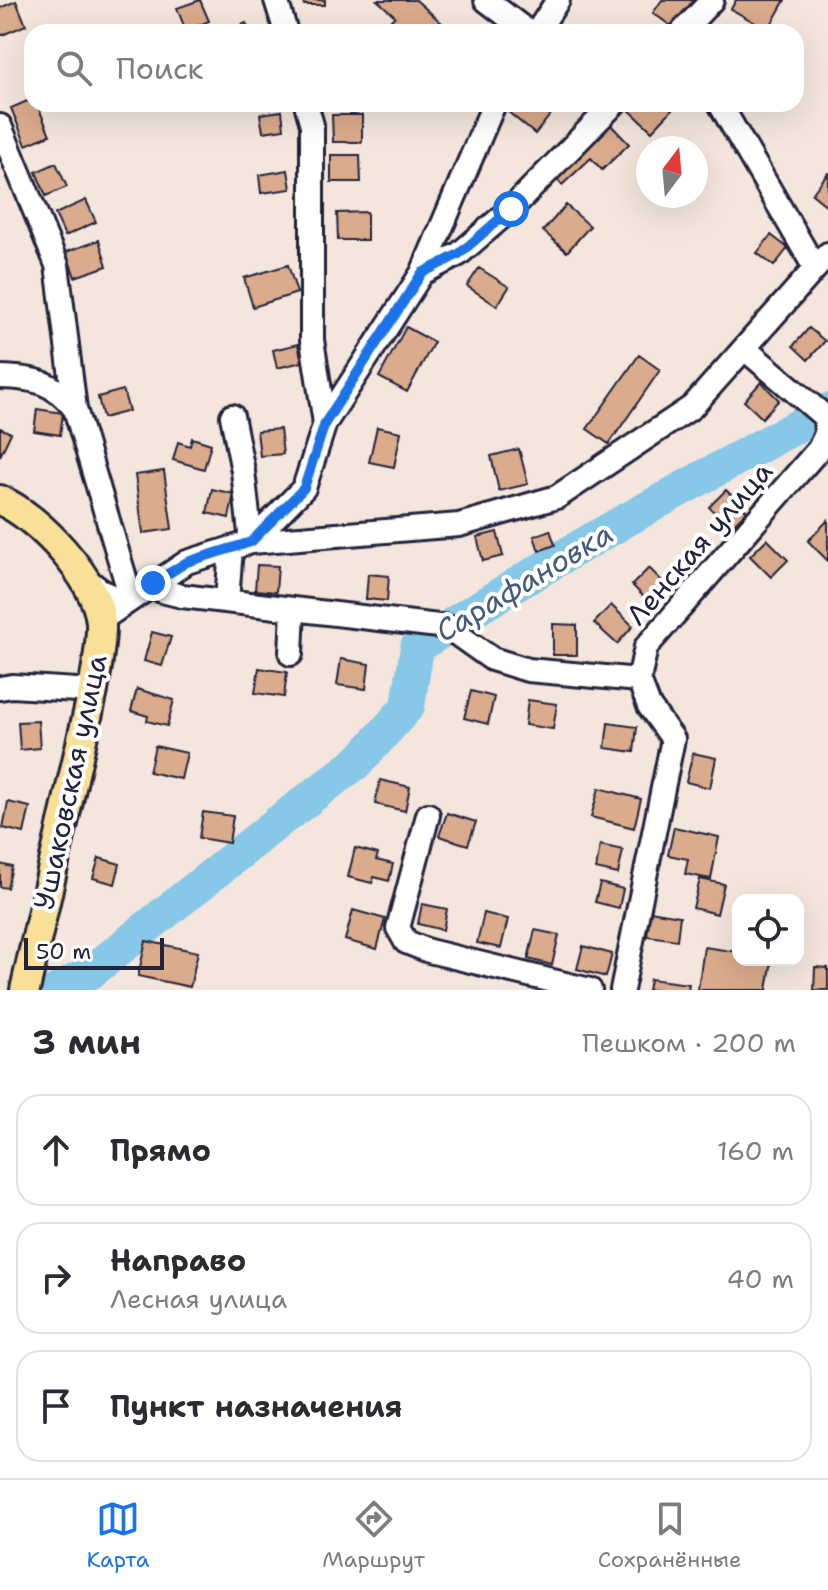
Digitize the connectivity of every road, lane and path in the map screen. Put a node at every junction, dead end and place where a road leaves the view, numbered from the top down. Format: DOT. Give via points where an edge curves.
graph roads {
  1 [pos="276,0"];
  2 [pos="486,0"];
  3 [pos="558,0"];
  4 [pos="712,0"];
  5 [pos="284,24"];
  6 [pos="518,24"];
  7 [pos="542,24"];
  8 [pos="690,24"];
  9 [pos="308,112"];
  10 [pos="491,112"];
  11 [pos="606,112"];
  12 [pos="725,112"];
  13 [pos="0,126"];
  14 [pos="822,261"];
  15 [pos="422,273"];
  16 [pos="745,349"];
  17 [pos="0,377"];
  18 [pos="75,409"];
  19 [pos="232,416"];
  20 [pos="325,423"];
  21 [pos="0,500"];
  22 [pos="241,545"];
  23 [pos="85,577"];
  24 [pos="153,583"];
  25 [pos="131,598"];
  26 [pos="227,601"];
  27 [pos="293,609"];
  28 [pos="101,620"];
  29 [pos="291,654"];
  30 [pos="639,680"];
  31 [pos="0,688"];
  32 [pos="93,691"];
  33 [pos="428,815"];
  34 [pos="23,989"];
  35 [pos="590,990"];
  36 [pos="622,990"];
  1 -- 5 [label="street"];
  2 -- 6 [label="street"];
  3 -- 7 [label="street"];
  4 -- 8 [label="street"];
  9 -- 20 [label="street" via="312,340"];
  10 -- 15 [label="street"];
  11 -- 15 [label="street" via="511,209 459,254"];
  12 -- 14 [label="street"];
  13 -- 18 [label="street" via="57,265"];
  14 -- 16 [label="street"];
  15 -- 20 [label="street"];
  16 -- 22 [label="street" via="692,407 557,497 459,525"];
  16 -- 30 [label="street, Ленская улица" via="822,413 826,434 819,449 646,647"];
  17 -- 18 [label="street" via="32,378 64,395"];
  18 -- 25 [label="street"];
  19 -- 22 [label="street" via="243,471"];
  20 -- 22 [label="street" via="304,488"];
  21 -- 23 [label="main road" via="50,537"];
  22 -- 24 [label="street" via="187,562"];
  22 -- 26 [label="street"];
  23 -- 25 [label="street" via="108,595"];
  23 -- 28 [label="main road"];
  24 -- 25 [label="street"];
  24 -- 26 [label="street" via="172,594"];
  25 -- 28 [label="street"];
  26 -- 27 [label="street"];
  27 -- 29 [label="street"];
  27 -- 30 [label="street" via="447,627 492,659 528,670"];
  28 -- 32 [label="main road, Ушаковская улица"];
  30 -- 36 [label="street" via="649,706 673,739"];
  31 -- 32 [label="street"];
  32 -- 34 [label="main road, Ушаковская улица"];
  33 -- 35 [label="street" via="398,928 406,942"];
}
